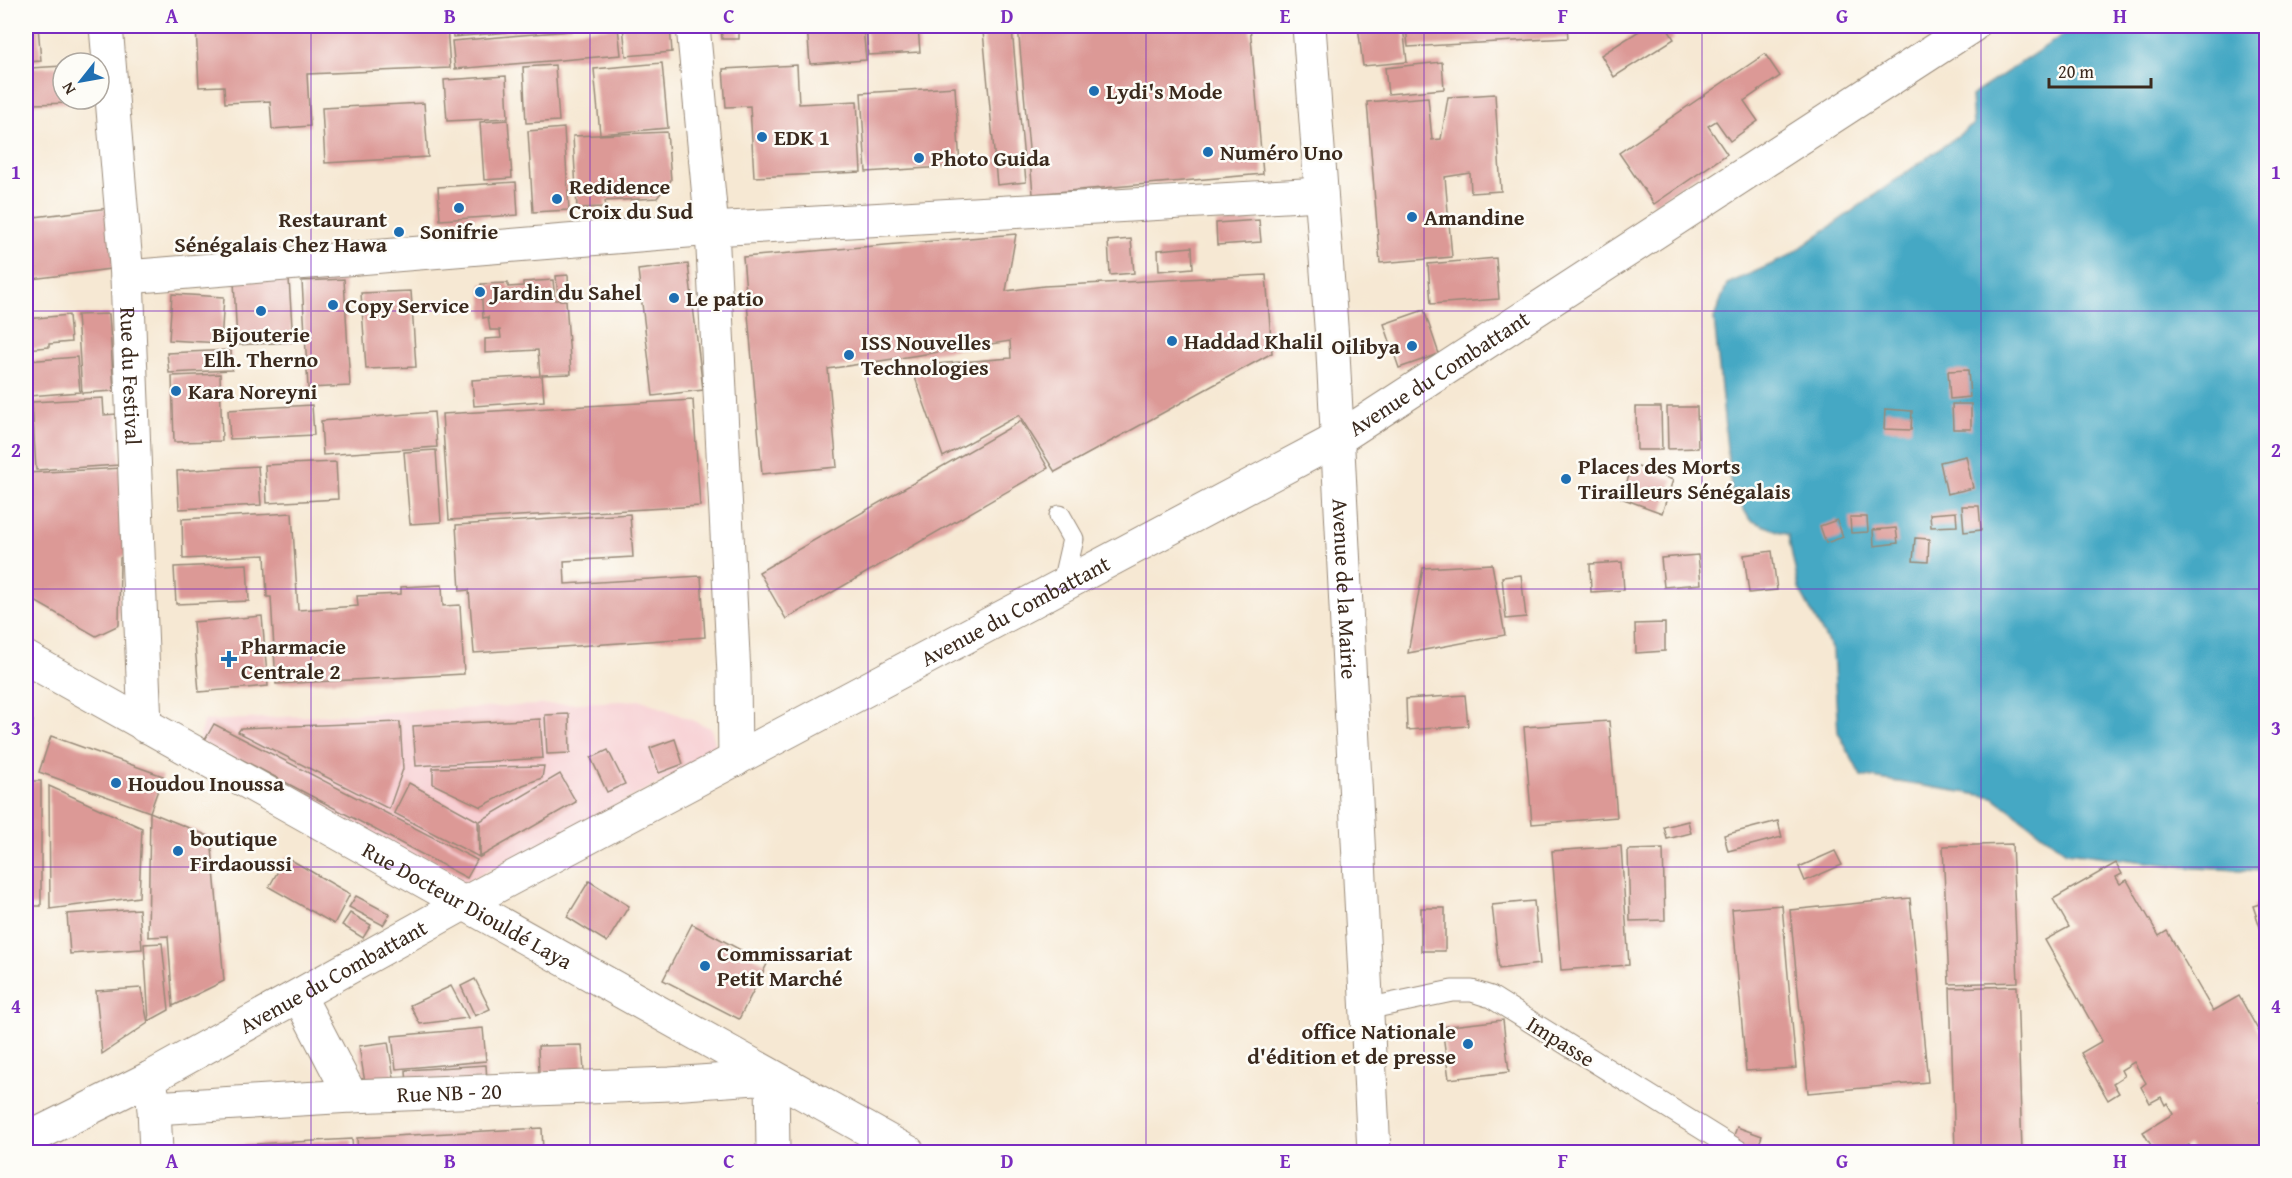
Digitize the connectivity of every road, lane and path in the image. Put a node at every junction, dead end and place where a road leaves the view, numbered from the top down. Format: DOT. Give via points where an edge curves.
graph roads {
  1 [pos="106,26"];
  2 [pos="693,26"];
  3 [pos="1309,26"];
  4 [pos="1972,26"];
  5 [pos="1321,194"];
  6 [pos="712,229"];
  7 [pos="127,277"];
  8 [pos="1336,440"];
  9 [pos="1060,516"];
  10 [pos="1062,588"];
  11 [pos="26,658"];
  12 [pos="145,726"];
  13 [pos="735,760"];
  14 [pos="463,904"];
  15 [pos="299,996"];
  16 [pos="1366,1009"];
  17 [pos="772,1077"];
  18 [pos="152,1093"];
  19 [pos="351,1096"];
  20 [pos="26,1140"];
  21 [pos="156,1152"];
  22 [pos="773,1152"];
  23 [pos="908,1152"];
  24 [pos="1374,1152"];
  25 [pos="1740,1152"];
  1 -- 7 [label="street, Rue du Festival"];
  2 -- 6 [label="street"];
  3 -- 5 [label="street, Avenue de la Mairie"];
  4 -- 8 [label="street, Avenue du Combattant"];
  5 -- 6 [label="street"];
  5 -- 8 [label="street, Avenue de la Mairie"];
  6 -- 7 [label="street"];
  6 -- 13 [label="street"];
  7 -- 12 [label="street, Rue du Festival"];
  8 -- 10 [label="street, Avenue du Combattant"];
  8 -- 16 [label="street, Avenue de la Mairie"];
  9 -- 10 [label="lane" via="1073,539"];
  10 -- 13 [label="street, Avenue du Combattant"];
  11 -- 12 [label="street, Rue Docteur Diouldé Laya"];
  12 -- 14 [label="street, Rue Docteur Diouldé Laya"];
  13 -- 14 [label="street, Avenue du Combattant"];
  14 -- 15 [label="street, Avenue du Combattant"];
  14 -- 17 [label="street, Rue Docteur Diouldé Laya"];
  15 -- 18 [label="street, Avenue du Combattant"];
  15 -- 19 [label="street"];
  16 -- 24 [label="street, Avenue de la Mairie"];
  16 -- 25 [label="lane, Impasse" via="1452,991 1472,991 1491,997"];
  17 -- 19 [label="street, Rue NB - 20"];
  17 -- 22 [label="street"];
  17 -- 23 [label="street, Rue Docteur Diouldé Laya"];
  18 -- 19 [label="street, Rue NB - 20"];
  18 -- 20 [label="street, Avenue du Combattant"];
  18 -- 21 [label="street"];
}
